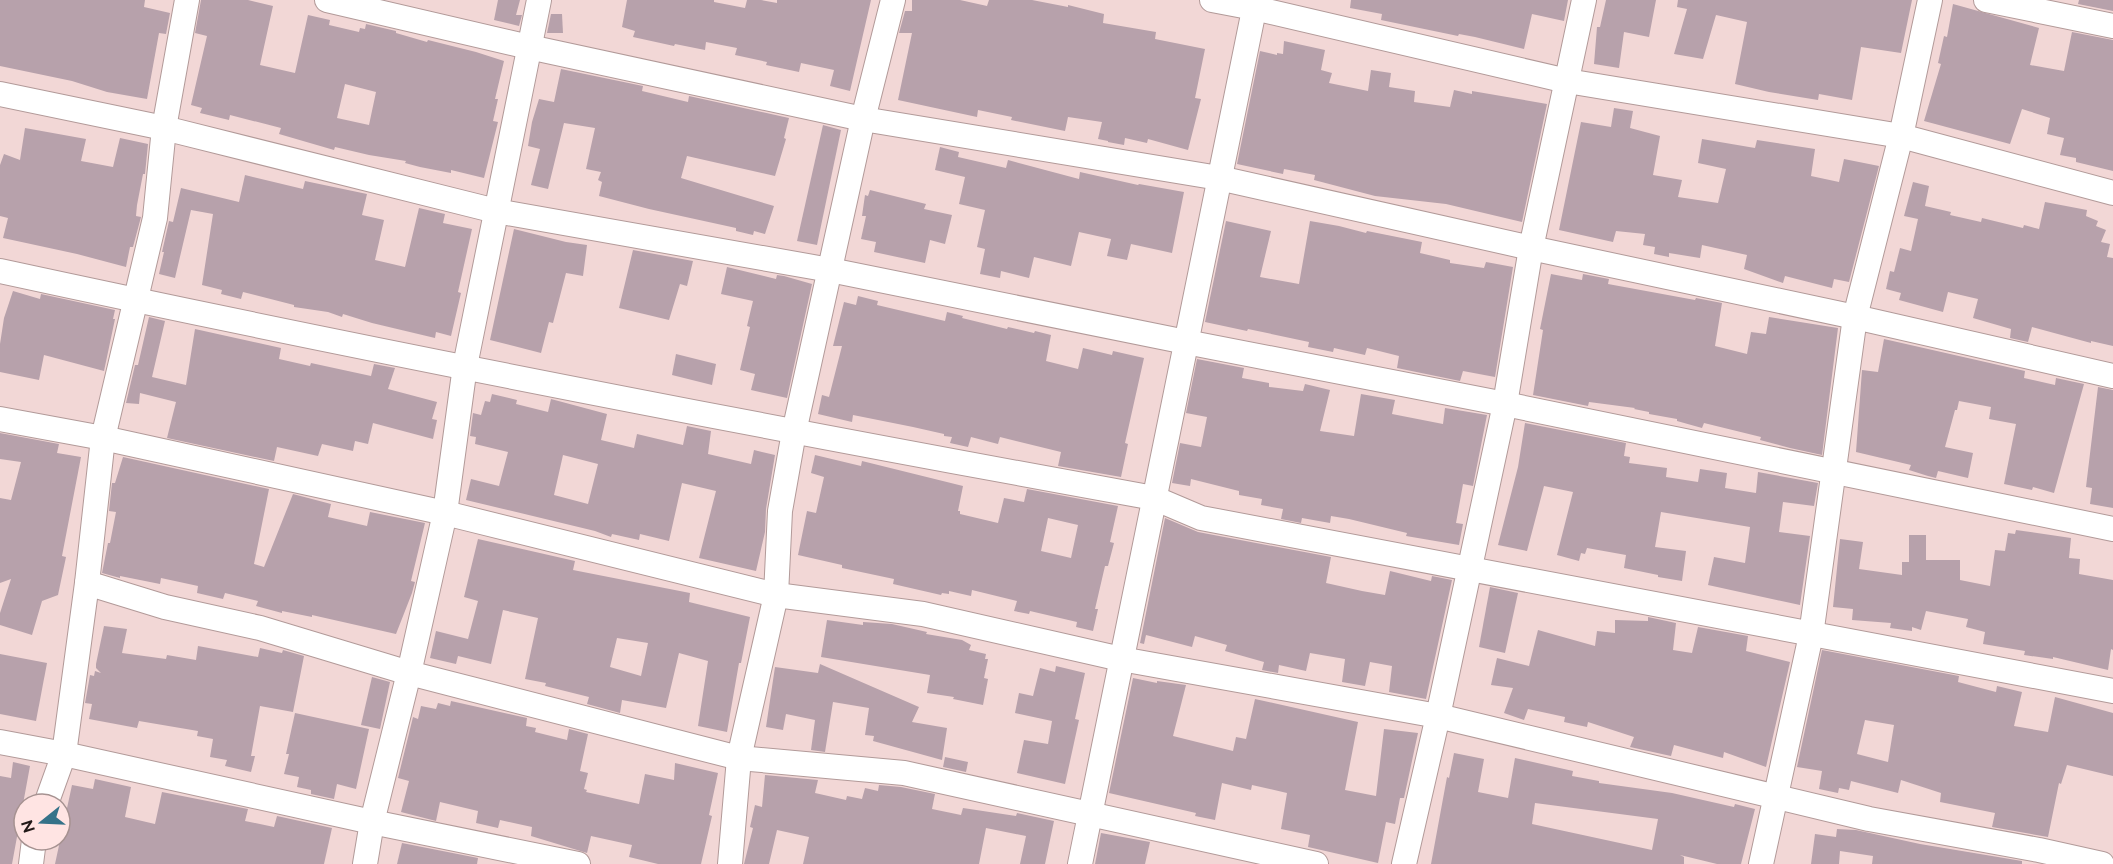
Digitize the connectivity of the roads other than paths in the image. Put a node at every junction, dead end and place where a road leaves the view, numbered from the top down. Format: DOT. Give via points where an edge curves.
graph roads {
  1 [pos="188,0"];
  2 [pos="327,0"];
  3 [pos="539,0"];
  4 [pos="893,0"];
  5 [pos="1212,0"];
  6 [pos="1584,0"];
  7 [pos="1930,0"];
  8 [pos="1986,0"];
  9 [pos="1255,4"];
  10 [pos="2113,26"];
  11 [pos="529,47"];
  12 [pos="1567,81"];
  13 [pos="0,94"];
  14 [pos="864,119"];
  15 [pos="164,128"];
  16 [pos="1901,136"];
  17 [pos="1219,178"];
  18 [pos="2113,193"];
  19 [pos="495,211"];
  20 [pos="1531,248"];
  21 [pos="830,270"];
  22 [pos="0,271"];
  23 [pos="137,301"];
  24 [pos="1855,317"];
  25 [pos="1186,342"];
  26 [pos="465,366"];
  27 [pos="2113,376"];
  28 [pos="1504,404"];
  29 [pos="0,419"];
  30 [pos="794,432"];
  31 [pos="104,438"];
  32 [pos="1833,472"];
  33 [pos="1154,498"];
  34 [pos="445,513"];
  35 [pos="2113,529"];
  36 [pos="1469,569"];
  37 [pos="87,583"];
  38 [pos="776,595"];
  39 [pos="1811,635"];
  40 [pos="1122,659"];
  41 [pos="409,673"];
  42 [pos="2113,691"];
  43 [pos="1438,716"];
  44 [pos="0,742"];
  45 [pos="64,754"];
  46 [pos="739,758"];
  47 [pos="50,792"];
  48 [pos="1776,796"];
  49 [pos="1090,814"];
  50 [pos="372,822"];
  51 [pos="365,864"];
  52 [pos="578,864"];
  53 [pos="730,864"];
  54 [pos="1080,864"];
  55 [pos="1316,864"];
  56 [pos="1404,864"];
  57 [pos="1761,864"];
  58 [pos="2102,864"];
  1 -- 15 [label="street"];
  2 -- 11 [label="street"];
  3 -- 11 [label="street"];
  4 -- 14 [label="street"];
  5 -- 9 [label="street"];
  6 -- 12 [label="street"];
  7 -- 16 [label="street"];
  8 -- 10 [label="street"];
  9 -- 12 [label="street"];
  9 -- 17 [label="street"];
  11 -- 14 [label="street"];
  11 -- 19 [label="street"];
  12 -- 16 [label="street"];
  12 -- 20 [label="street"];
  13 -- 15 [label="street"];
  14 -- 17 [label="street"];
  14 -- 21 [label="street"];
  15 -- 19 [label="street"];
  15 -- 23 [label="street" via="155,218"];
  16 -- 18 [label="street"];
  16 -- 24 [label="street"];
  17 -- 20 [label="street"];
  17 -- 25 [label="street"];
  19 -- 21 [label="street"];
  19 -- 26 [label="street"];
  20 -- 24 [label="street"];
  20 -- 28 [label="street"];
  21 -- 25 [label="street"];
  21 -- 30 [label="street"];
  22 -- 23 [label="street"];
  23 -- 26 [label="street"];
  23 -- 31 [label="street"];
  24 -- 27 [label="street"];
  24 -- 32 [label="street"];
  25 -- 28 [label="street"];
  25 -- 33 [label="street"];
  26 -- 30 [label="street"];
  26 -- 34 [label="street"];
  28 -- 32 [label="street"];
  28 -- 36 [label="street"];
  29 -- 31 [label="street"];
  30 -- 33 [label="street"];
  30 -- 38 [label="street" via="780,510"];
  31 -- 34 [label="street"];
  31 -- 37 [label="street"];
  32 -- 35 [label="street"];
  32 -- 39 [label="street"];
  33 -- 36 [label="street" via="1201,518"];
  33 -- 40 [label="street"];
  34 -- 38 [label="street"];
  34 -- 41 [label="street"];
  36 -- 39 [label="street"];
  36 -- 43 [label="street"];
  37 -- 41 [label="street" via="165,607 260,628"];
  37 -- 45 [label="street"];
  38 -- 40 [label="street" via="923,614"];
  38 -- 46 [label="street"];
  39 -- 42 [label="street"];
  39 -- 48 [label="street"];
  40 -- 43 [label="street"];
  40 -- 49 [label="street"];
  41 -- 46 [label="street"];
  41 -- 50 [label="street"];
  43 -- 48 [label="street"];
  43 -- 56 [label="street"];
  44 -- 45 [label="street"];
  45 -- 47 [label="street"];
  45 -- 50 [label="street"];
  46 -- 49 [label="street" via="904,773"];
  46 -- 53 [label="street"];
  48 -- 57 [label="street"];
  48 -- 58 [label="street" via="1869,819"];
  49 -- 54 [label="street"];
  49 -- 55 [label="street"];
  50 -- 51 [label="street"];
  50 -- 52 [label="street"];
}
